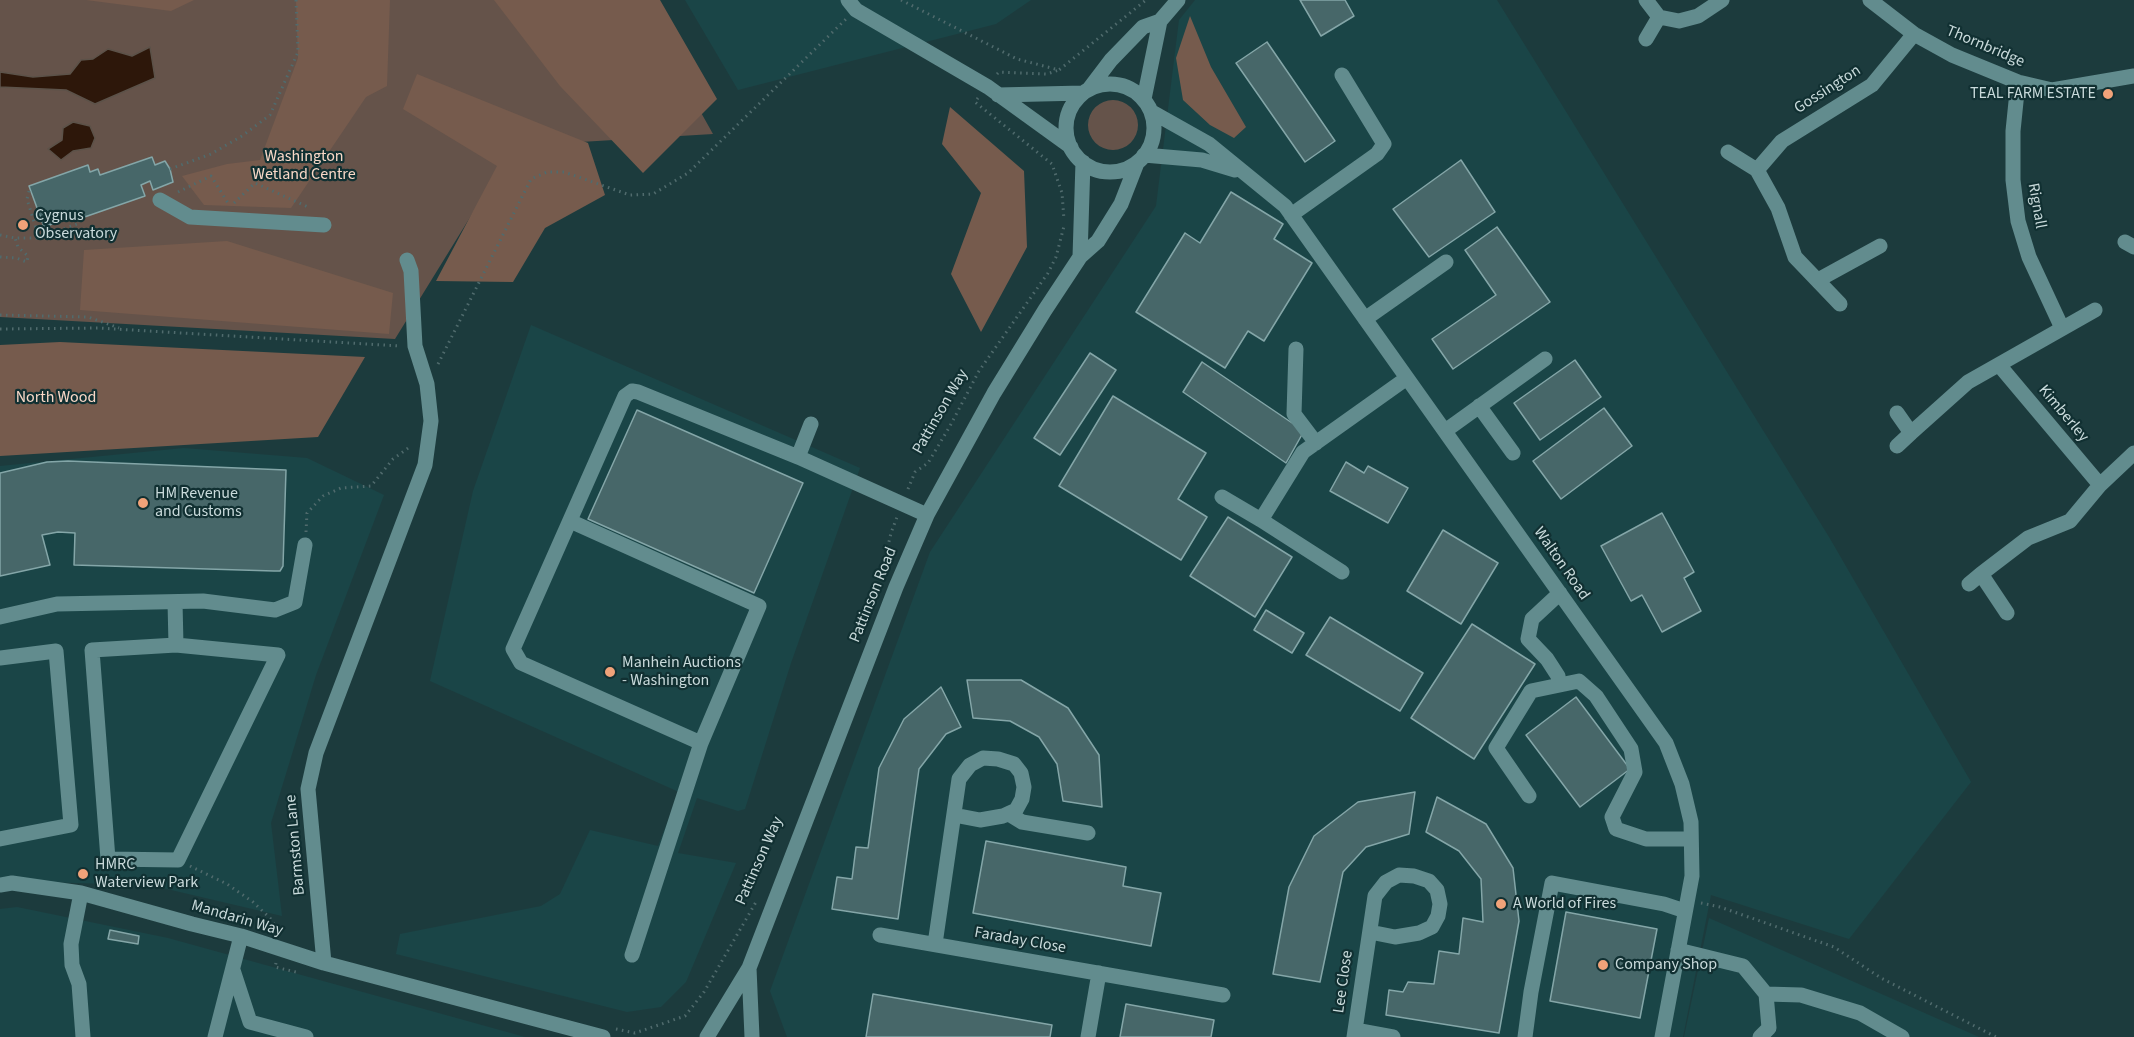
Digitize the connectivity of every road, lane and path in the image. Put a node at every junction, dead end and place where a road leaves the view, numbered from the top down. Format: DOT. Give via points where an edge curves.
graph roads {
  1 [pos="296,0"];
  2 [pos="901,0"];
  3 [pos="1146,0"];
  4 [pos="1178,0"];
  5 [pos="1646,0"];
  6 [pos="1722,0"];
  7 [pos="1870,0"];
  8 [pos="852,5"];
  9 [pos="1659,17"];
  10 [pos="1160,21"];
  11 [pos="1914,34"];
  12 [pos="1646,39"];
  13 [pos="1059,70"];
  14 [pos="1342,75"];
  15 [pos="2134,76"];
  16 [pos="2018,82"];
  17 [pos="993,91"];
  18 [pos="1086,91"];
  19 [pos="1148,106"];
  20 [pos="1071,147"];
  21 [pos="1728,153"];
  22 [pos="1140,159"];
  23 [pos="1083,162"];
  24 [pos="170,169"];
  25 [pos="1756,170"];
  26 [pos="1241,171"];
  27 [pos="29,191"];
  28 [pos="160,201"];
  29 [pos="308,207"];
  30 [pos="1291,215"];
  31 [pos="79,219"];
  32 [pos="324,225"];
  33 [pos="0,235"];
  34 [pos="15,238"];
  35 [pos="39,238"];
  36 [pos="1880,246"];
  37 [pos="0,257"];
  38 [pos="1080,257"];
  39 [pos="407,260"];
  40 [pos="1446,261"];
  41 [pos="1818,280"];
  42 [pos="1840,304"];
  43 [pos="2095,310"];
  44 [pos="0,315"];
  45 [pos="1365,319"];
  46 [pos="2062,328"];
  47 [pos="0,329"];
  48 [pos="124,329"];
  49 [pos="415,346"];
  50 [pos="1296,350"];
  51 [pos="1545,359"];
  52 [pos="1999,365"];
  53 [pos="1407,378"];
  54 [pos="427,384"];
  55 [pos="1479,406"];
  56 [pos="1897,413"];
  57 [pos="810,424"];
  58 [pos="1445,431"];
  59 [pos="1911,433"];
  60 [pos="429,439"];
  61 [pos="1316,443"];
  62 [pos="1897,446"];
  63 [pos="1513,453"];
  64 [pos="2134,453"];
  65 [pos="798,457"];
  66 [pos="2100,485"];
  67 [pos="1222,497"];
  68 [pos="902,504"];
  69 [pos="927,515"];
  70 [pos="1261,520"];
  71 [pos="570,521"];
  72 [pos="305,545"];
  73 [pos="1342,572"];
  74 [pos="878,587"];
  75 [pos="1560,593"];
  76 [pos="175,602"];
  77 [pos="2007,613"];
  78 [pos="0,617"];
  79 [pos="176,645"];
  80 [pos="0,658"];
  81 [pos="1558,684"];
  82 [pos="701,743"];
  83 [pos="1529,796"];
  84 [pos="1009,814"];
  85 [pos="954,815"];
  86 [pos="1088,833"];
  87 [pos="1692,838"];
  88 [pos="0,839"];
  89 [pos="178,860"];
  90 [pos="0,885"];
  91 [pos="81,893"];
  92 [pos="757,900"];
  93 [pos="1686,906"];
  94 [pos="1370,932"];
  95 [pos="880,935"];
  96 [pos="241,936"];
  97 [pos="935,944"];
  98 [pos="279,949"];
  99 [pos="1678,950"];
  100 [pos="632,955"];
  101 [pos="324,963"];
  102 [pos="749,969"];
  103 [pos="233,970"];
  104 [pos="1099,973"];
  105 [pos="1223,994"];
  106 [pos="1766,994"];
  107 [pos="250,1022"];
  108 [pos="608,1033"];
  109 [pos="1354,1034"];
  110 [pos="83,1037"];
  111 [pos="215,1037"];
  112 [pos="256,1037"];
  113 [pos="306,1037"];
  114 [pos="706,1037"];
  115 [pos="752,1037"];
  116 [pos="1088,1037"];
  117 [pos="1394,1037"];
  118 [pos="1525,1037"];
  119 [pos="1662,1037"];
  120 [pos="1760,1037"];
  121 [pos="1902,1037"];
  122 [pos="1996,1037"];
  1 -- 24 [label="path" via="298,52 270,115 211,154"];
  2 -- 13 [label="path" via="1017,59"];
  3 -- 13 [label="path"];
  4 -- 10 [label="street"];
  5 -- 9 [label="street"];
  6 -- 9 [label="street" via="1679,21"];
  7 -- 11 [label="street, Thornbridge"];
  8 -- 17 [label="street"];
  8 -- 54 [label="path" via="688,173 653,195 630,195 564,172 547,172 531,179"];
  9 -- 12 [label="street"];
  10 -- 18 [label="street" via="1143,27"];
  10 -- 19 [label="street"];
  11 -- 16 [label="street, Thornbridge" via="1952,56"];
  11 -- 25 [label="street, Gossington" via="1872,86 1782,141"];
  13 -- 17 [label="path" via="1047,74 999,72"];
  14 -- 30 [label="street" via="1384,144 1377,154"];
  15 -- 16 [label="street, Thornbridge" via="2052,90"];
  16 -- 46 [label="street, Rignall" via="2013,131 2018,221 2029,257"];
  17 -- 18 [label="street"];
  17 -- 20 [label="street"];
  17 -- 68 [label="path, Pattinson Way" via="975,102 1052,164 1062,193 1064,224 1048,273 979,371 928,463 915,472"];
  18 -- 19 [label="street" via="1103,84 1118,84 1132,90"];
  18 -- 20 [label="street" via="1073,104 1068,118"];
  19 -- 22 [label="street" via="1154,135"];
  19 -- 26 [label="street, Walton Road" via="1209,144"];
  20 -- 23 [label="street"];
  21 -- 25 [label="street"];
  22 -- 23 [label="street" via="1124,170 1109,172"];
  22 -- 26 [label="street, Walton Road" via="1202,160"];
  22 -- 38 [label="street, Pattinson Road" via="1121,204 1098,240"];
  23 -- 38 [label="street"];
  25 -- 41 [label="street" via="1778,208 1795,257"];
  26 -- 30 [label="street, Walton Road"];
  27 -- 35 [label="path" via="27,199"];
  28 -- 29 [label="path" via="211,176 231,207 255,183"];
  28 -- 32 [label="street" via="190,217"];
  30 -- 45 [label="street, Walton Road"];
  31 -- 35 [label="path" via="80,224"];
  33 -- 34 [label="path"];
  34 -- 35 [label="path"];
  34 -- 37 [label="path" via="28,256 27,262"];
  36 -- 41 [label="street"];
  38 -- 69 [label="street, Pattinson Road" via="994,393"];
  39 -- 49 [label="street, Barmston Lane"];
  40 -- 45 [label="street"];
  41 -- 42 [label="street"];
  43 -- 46 [label="street"];
  44 -- 48 [label="path" via="87,317"];
  45 -- 53 [label="street, Walton Road"];
  46 -- 52 [label="street"];
  47 -- 48 [label="path"];
  48 -- 49 [label="path"];
  49 -- 54 [label="street, Barmston Lane"];
  50 -- 61 [label="street" via="1294,414"];
  51 -- 55 [label="street"];
  52 -- 59 [label="street" via="1968,382"];
  52 -- 66 [label="street, Kimberley"];
  53 -- 58 [label="street, Walton Road"];
  53 -- 61 [label="street"];
  54 -- 60 [label="street, Barmston Lane"];
  55 -- 58 [label="street"];
  55 -- 63 [label="street"];
  56 -- 59 [label="street"];
  57 -- 65 [label="street"];
  58 -- 75 [label="street, Walton Road"];
  59 -- 62 [label="street"];
  60 -- 72 [label="path" via="406,448 371,486 341,488 323,496 307,513"];
  60 -- 101 [label="street, Barmston Lane" via="425,465 316,753 308,789"];
  61 -- 70 [label="street" via="1303,452"];
  64 -- 66 [label="street"];
  65 -- 68 [label="street"];
  65 -- 71 [label="street" via="632,391 625,396"];
  66 -- 77 [label="street" via="2070,521 2028,538 1975,579"];
  67 -- 70 [label="street"];
  68 -- 69 [label="street"];
  68 -- 74 [label="path, Pattinson Way"];
  69 -- 102 [label="street, Pattinson Road"];
  70 -- 73 [label="street"];
  71 -- 82 [label="street" via="513,649 520,663"];
  71 -- 82 [label="street" via="759,606"];
  72 -- 76 [label="street" via="295,602 275,610 203,601"];
  75 -- 81 [label="street" via="1532,620 1528,639 1547,659 1558,676"];
  75 -- 87 [label="street, Walton Road" via="1666,743 1682,784"];
  76 -- 78 [label="street" via="57,604"];
  76 -- 79 [label="street"];
  79 -- 89 [label="street" via="278,655"];
  79 -- 89 [label="street" via="92,650 108,859"];
  80 -- 88 [label="street" via="56,651 71,825"];
  81 -- 83 [label="street" via="1531,691 1496,748"];
  81 -- 87 [label="street" via="1579,681 1596,696 1631,749 1635,772 1612,817 1616,830 1646,839"];
  82 -- 100 [label="street"];
  84 -- 85 [label="street" via="980,820"];
  84 -- 85 [label="street" via="1022,799 1021,773 1014,764 983,758 970,765 959,779"];
  84 -- 86 [label="street" via="1022,822"];
  85 -- 97 [label="street"];
  87 -- 93 [label="street, Walton Road" via="1692,876"];
  89 -- 98 [label="path" via="227,884 253,902 272,920 278,932"];
  90 -- 91 [label="street, Mandarin Way" via="12,883"];
  91 -- 96 [label="street, Mandarin Way"];
  91 -- 110 [label="street" via="71,944"];
  92 -- 108 [label="path, Pattinson Way" via="704,992 685,1016 635,1033"];
  93 -- 99 [label="street, Walton Road"];
  93 -- 118 [label="street" via="1552,883"];
  93 -- 122 [label="path" via="1720,907 1834,947 1881,978"];
  94 -- 94 [label="street, Lee Close" via="1375,896 1386,882 1398,875 1414,876 1430,881 1437,890 1440,904 1432,927 1395,937"];
  94 -- 109 [label="street, Lee Close"];
  95 -- 97 [label="street, Faraday Close"];
  96 -- 98 [label="street, Mandarin Way"];
  96 -- 103 [label="street"];
  97 -- 104 [label="street, Faraday Close"];
  98 -- 101 [label="street, Mandarin Way"];
  99 -- 106 [label="street" via="1743,966"];
  99 -- 119 [label="street, Walton Road"];
  101 -- 108 [label="street"];
  102 -- 114 [label="street, Pattinson Road"];
  102 -- 115 [label="street, Pattinson Road"];
  103 -- 107 [label="street"];
  103 -- 111 [label="street"];
  104 -- 105 [label="street, Faraday Close"];
  104 -- 116 [label="street"];
  106 -- 120 [label="street" via="1769,1028"];
  106 -- 121 [label="street" via="1801,995 1860,1013"];
  107 -- 112 [label="street"];
  107 -- 113 [label="street"];
  109 -- 117 [label="street"];
}
